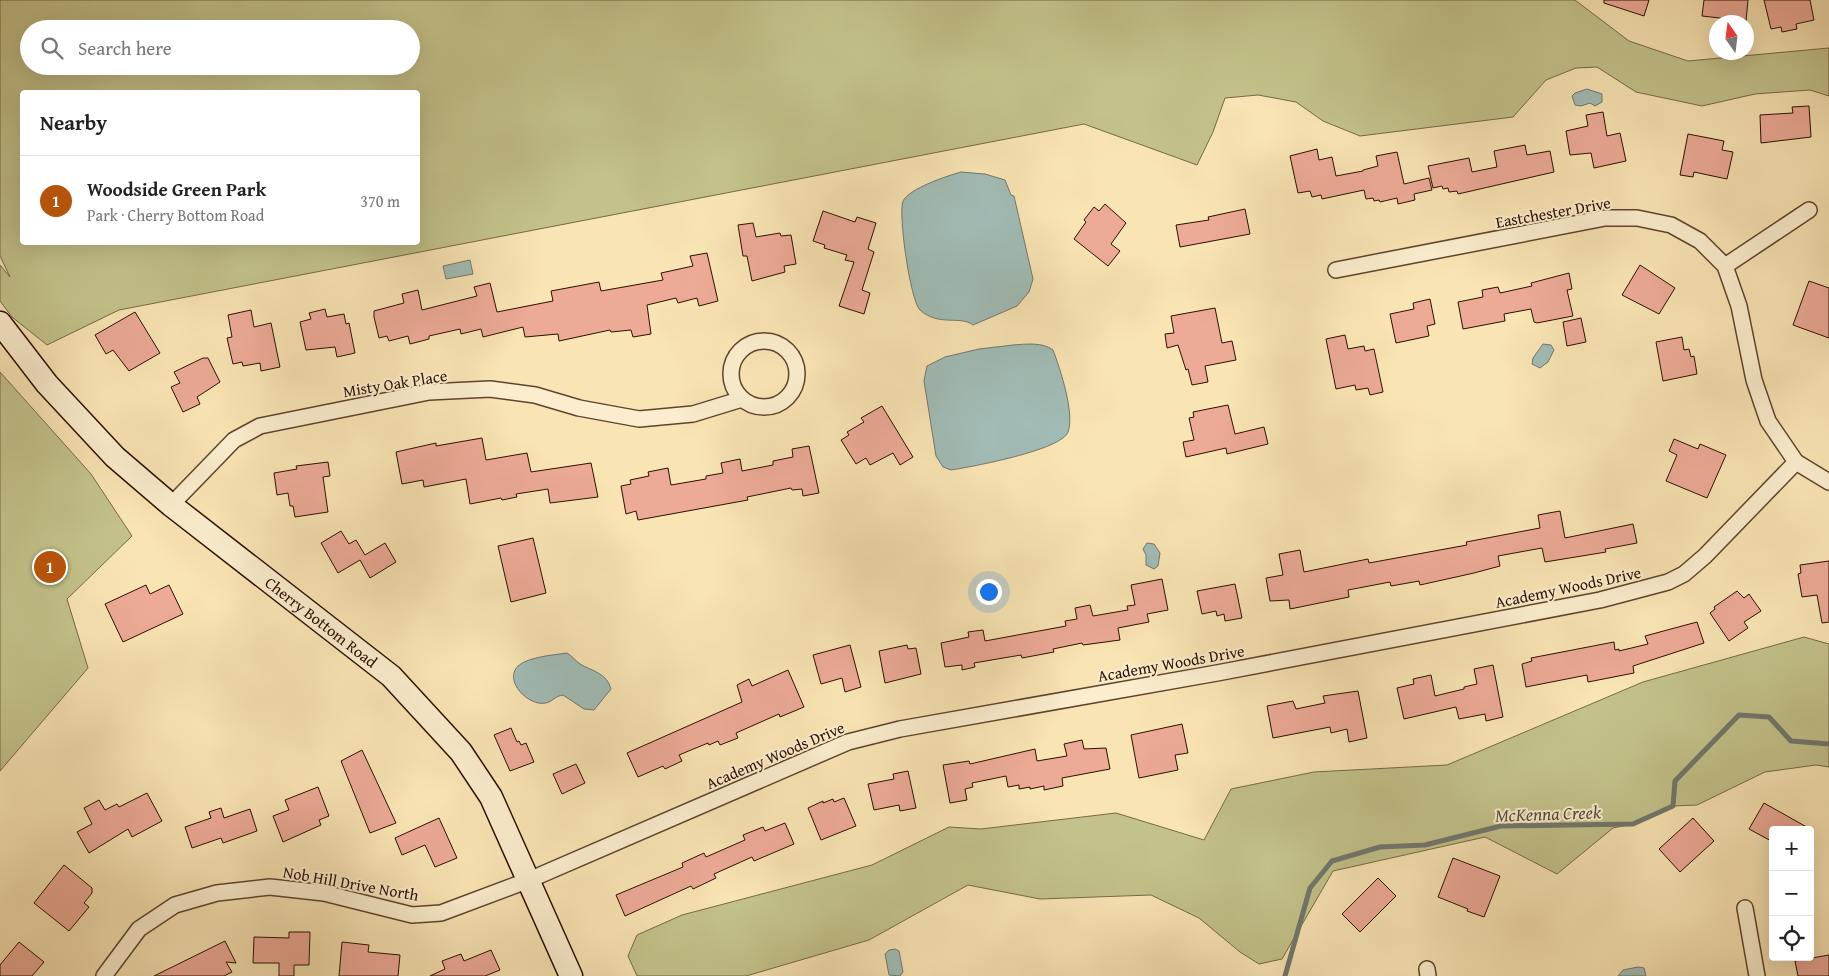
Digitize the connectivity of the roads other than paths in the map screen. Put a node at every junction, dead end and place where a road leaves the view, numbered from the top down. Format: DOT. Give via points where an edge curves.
graph roads {
  1 [pos="1809,210"];
  2 [pos="1725,266"];
  3 [pos="1336,270"];
  4 [pos="0,323"];
  5 [pos="742,399"];
  6 [pos="1796,462"];
  7 [pos="1829,482"];
  8 [pos="171,505"];
  9 [pos="529,880"];
  10 [pos="1745,908"];
  11 [pos="104,976"];
  12 [pos="570,976"];
  13 [pos="1757,976"];
  1 -- 2 [label="street"];
  2 -- 3 [label="street, Eastchester Drive" via="1700,241 1671,224 1638,218 1605,218"];
  2 -- 6 [label="street, Eastchester Drive" via="1739,306 1754,380 1768,421"];
  4 -- 8 [label="main road, Cherry Bottom Road" via="47,384 115,457"];
  5 -- 5 [label="street" via="732,383 736,355 751,343 761,341 787,349 797,366 798,375 786,400 768,408"];
  5 -- 8 [label="street, Misty Oak Place" via="693,414 639,419 579,408 534,395 483,388 421,394 260,426 234,440"];
  6 -- 7 [label="street, Eastchester Drive"];
  6 -- 9 [label="street, Academy Woods Drive" via="1705,556 1684,574 1668,582 1600,600 894,730 830,749"];
  8 -- 9 [label="main road, Cherry Bottom Road" via="390,676 461,752 491,797"];
  9 -- 11 [label="street, Nob Hill Drive North" via="441,913 412,915 324,893 286,888 217,893 175,906 139,929"];
  9 -- 12 [label="main road, Cherry Bottom Road"];
  10 -- 13 [label="street"];
}
